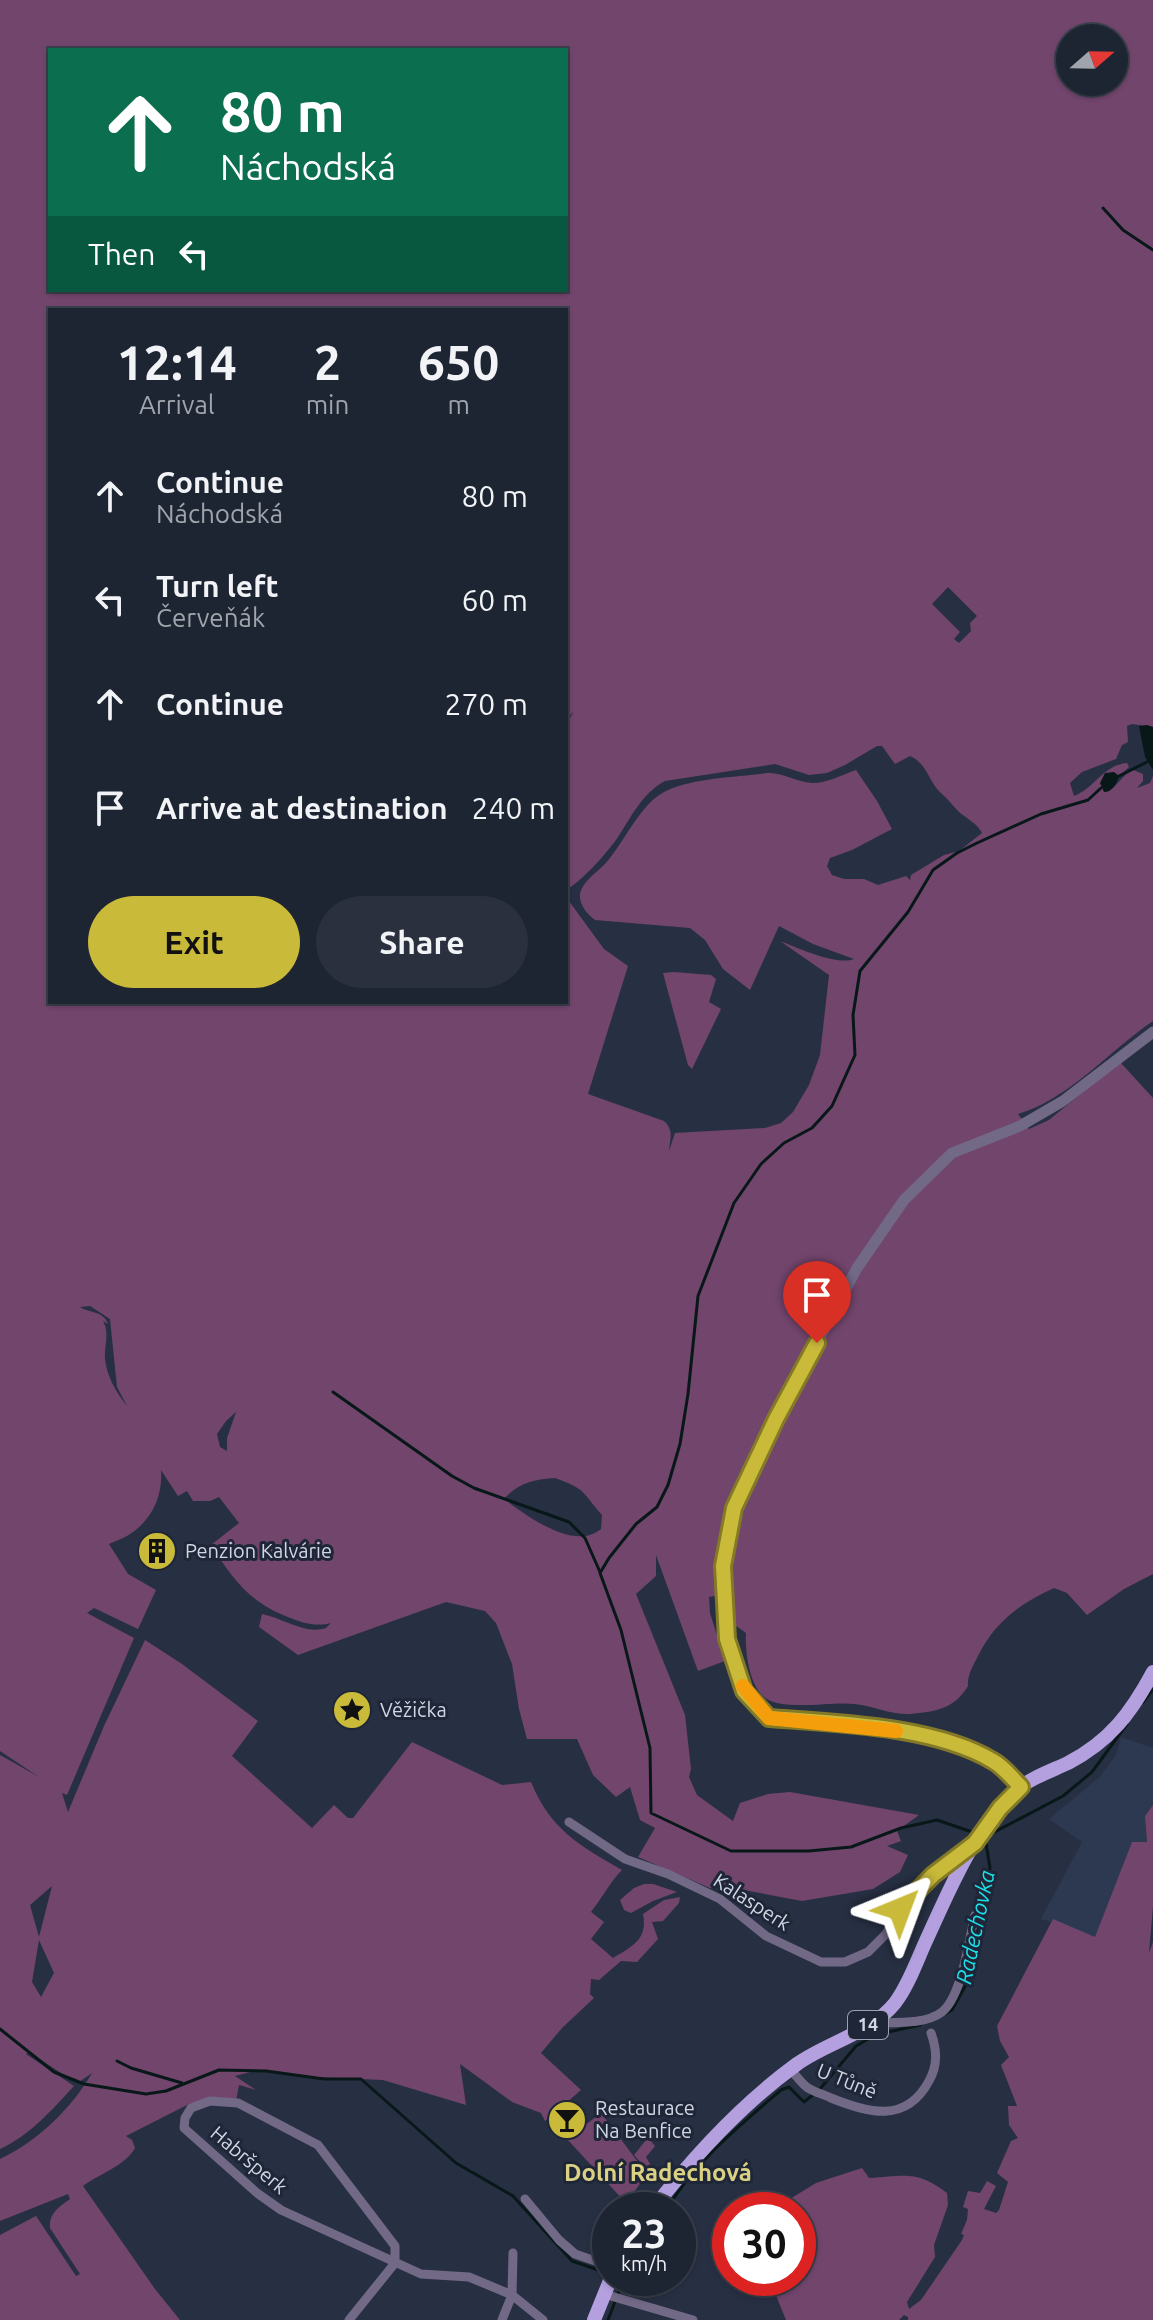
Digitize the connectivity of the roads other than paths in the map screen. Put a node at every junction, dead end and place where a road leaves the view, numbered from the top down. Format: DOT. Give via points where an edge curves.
graph roads {
  1 [pos="1153,1032"];
  2 [pos="1153,1672"];
  3 [pos="1021,1787"];
  4 [pos="569,1822"];
  5 [pos="975,1843"];
  6 [pos="975,1915"];
  7 [pos="870,2023"];
  8 [pos="931,2033"];
  9 [pos="790,2069"];
  10 [pos="667,2192"];
  11 [pos="525,2199"];
  12 [pos="513,2253"];
  13 [pos="592,2260"];
  14 [pos="395,2263"];
  15 [pos="512,2295"];
  16 [pos="603,2296"];
  17 [pos="611,2296"];
  18 [pos="349,2320"];
  19 [pos="502,2320"];
  20 [pos="543,2320"];
  21 [pos="594,2320"];
  22 [pos="693,2320"];
  1 -- 3 [label="street" via="1063,1101 1020,1126 952,1153 904,1200 857,1268 776,1419 734,1508 723,1566 727,1639 744,1691 769,1718 952,1741 996,1762"];
  2 -- 3 [label="main road, 14" via="1109,1736"];
  3 -- 5 [label="main road, 14"];
  4 -- 5 [label="street, Kalasperk" via="625,1859 720,1899 766,1936 821,1962 845,1962 868,1952 933,1875"];
  5 -- 7 [label="main road, 14" via="896,2001"];
  6 -- 7 [label="street" via="952,2000 941,2013 919,2021"];
  7 -- 9 [label="main road, 14"];
  8 -- 9 [label="street, U Tůně" via="938,2050 931,2078 919,2098 900,2109 878,2113 823,2094"];
  9 -- 10 [label="main road, 14" via="701,2151"];
  11 -- 13 [label="street" via="559,2240"];
  12 -- 15 [label="street"];
  14 -- 14 [label="street, Habršperk" via="281,2210 257,2193 184,2128 191,2108 210,2101 238,2103 318,2145 395,2246"];
  14 -- 15 [label="street, Habršperk" via="421,2274 469,2277"];
  14 -- 18 [label="street"];
  15 -- 19 [label="street"];
  15 -- 20 [label="street, Habršperk"];
  16 -- 21 [label="main road"];
  17 -- 22 [label="street"];
}
